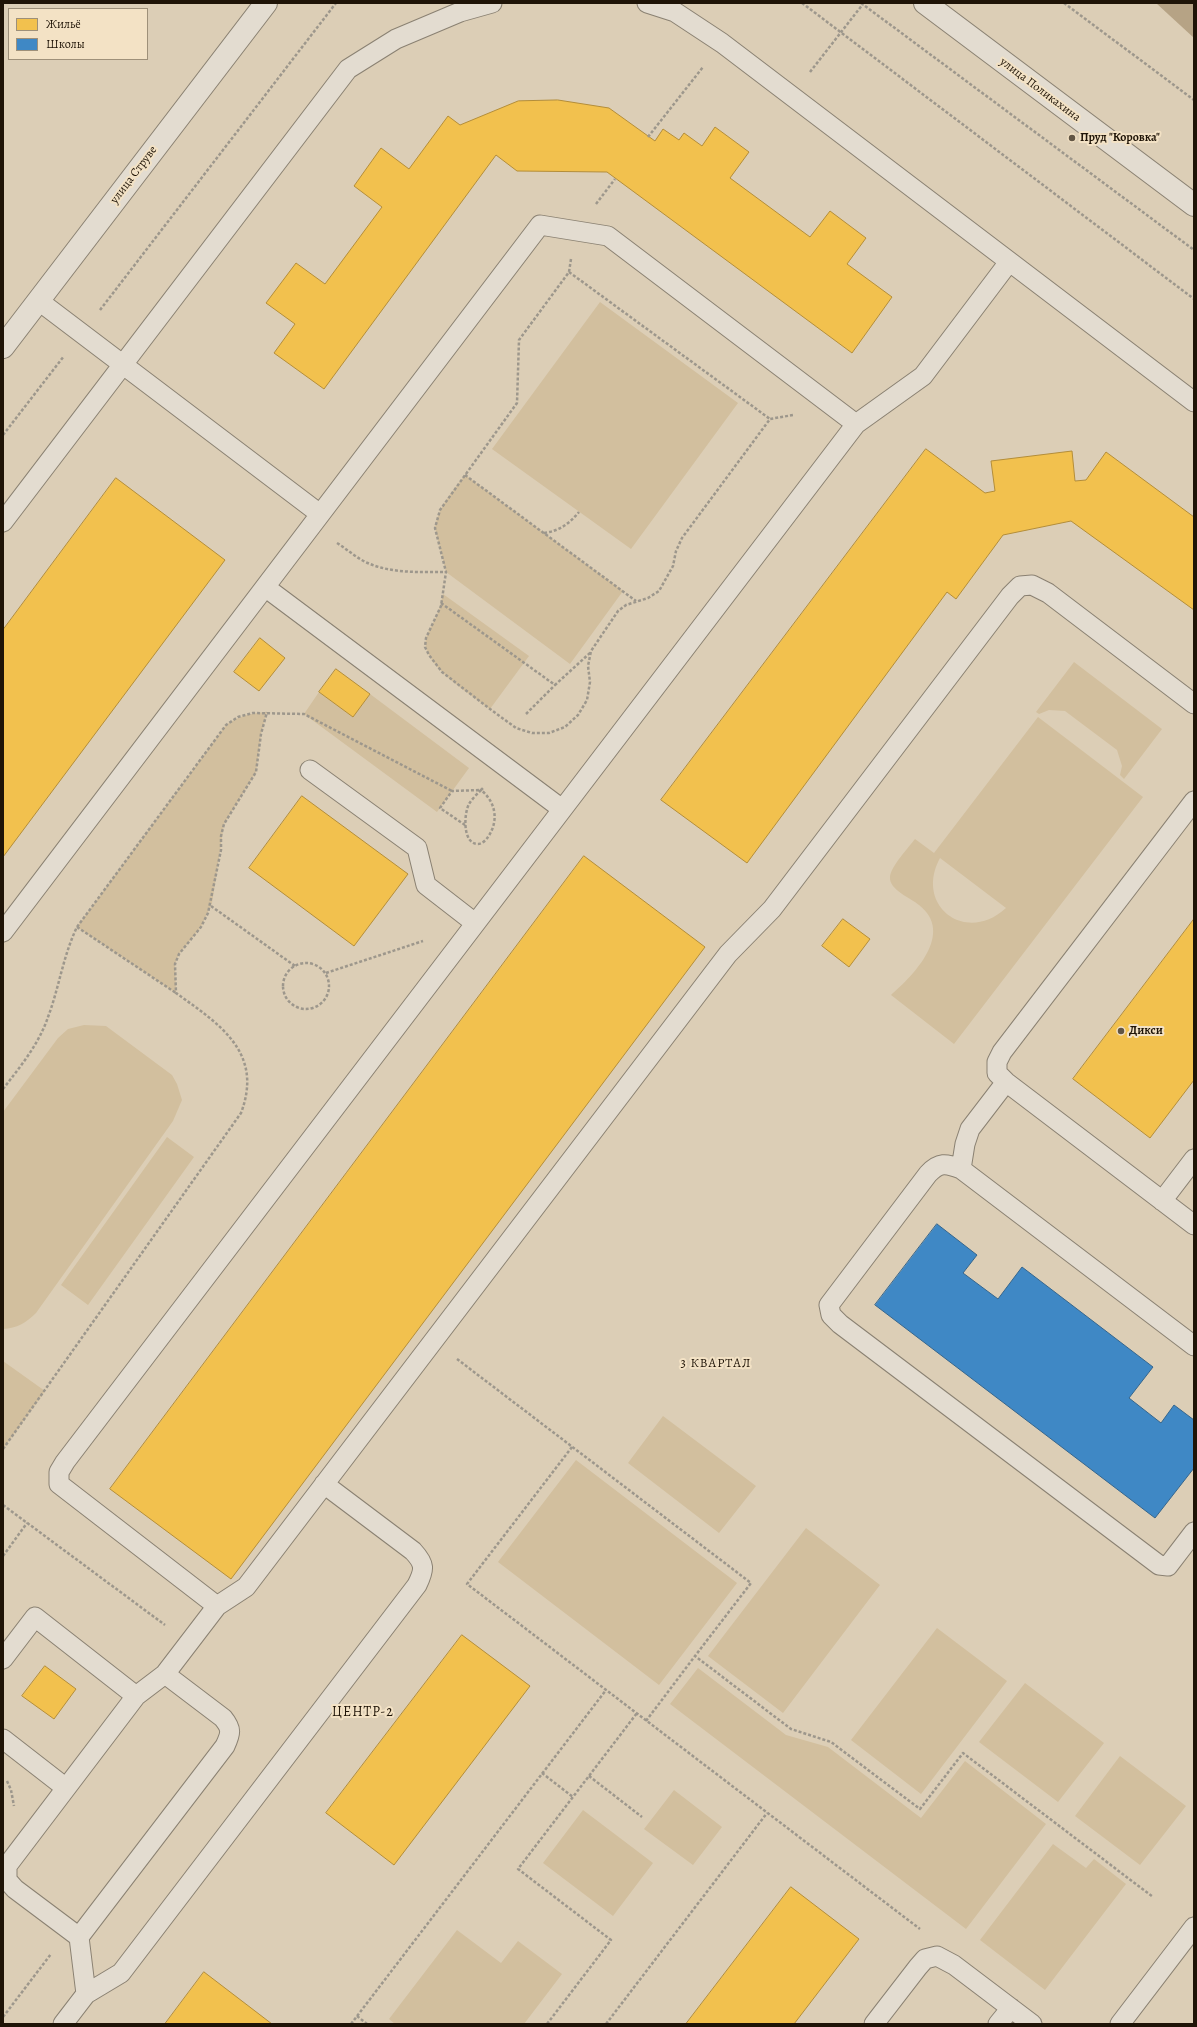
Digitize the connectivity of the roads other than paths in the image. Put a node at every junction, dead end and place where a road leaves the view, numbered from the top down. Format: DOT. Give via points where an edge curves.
graph roads {
  1 [pos="266,3"];
  2 [pos="492,3"];
  3 [pos="647,3"];
  4 [pos="925,3"];
  5 [pos="1194,206"];
  6 [pos="1009,262"];
  7 [pos="38,301"];
  8 [pos="3,347"];
  9 [pos="123,364"];
  10 [pos="1194,402"];
  11 [pos="856,424"];
  12 [pos="316,520"];
  13 [pos="3,522"];
  14 [pos="265,587"];
  15 [pos="1194,704"];
  16 [pos="310,770"];
  17 [pos="1194,801"];
  18 [pos="562,809"];
  19 [pos="475,923"];
  20 [pos="3,932"];
  21 [pos="1006,1082"];
  22 [pos="1194,1159"];
  23 [pos="961,1169"];
  24 [pos="1162,1201"];
  25 [pos="1194,1225"];
  26 [pos="1194,1346"];
  27 [pos="324,1484"];
  28 [pos="1194,1532"];
  29 [pos="216,1606"];
  30 [pos="3,1659"];
  31 [pos="165,1674"];
  32 [pos="136,1696"];
  33 [pos="3,1739"];
  34 [pos="66,1788"];
  35 [pos="1194,1927"];
  36 [pos="79,1937"];
  37 [pos="86,1994"];
  38 [pos="1011,2008"];
  39 [pos="1126,2022"];
  40 [pos="63,2024"];
  41 [pos="874,2024"];
  42 [pos="998,2024"];
  43 [pos="1032,2024"];
  1 -- 7 [label="street, улица Струве"];
  2 -- 9 [label="lane" via="460,12 396,39 348,69"];
  3 -- 6 [label="lane" via="676,12 722,43"];
  4 -- 5 [label="street, улица Поликахина"];
  6 -- 10 [label="lane"];
  6 -- 11 [label="lane" via="923,376"];
  7 -- 8 [label="street, улица Струве"];
  7 -- 9 [label="lane"];
  9 -- 12 [label="lane"];
  9 -- 13 [label="lane"];
  11 -- 12 [label="lane" via="608,236 540,224"];
  11 -- 18 [label="lane"];
  12 -- 14 [label="lane"];
  14 -- 18 [label="lane"];
  14 -- 20 [label="lane"];
  15 -- 27 [label="lane" via="1048,592 1032,585 1020,586 772,909 723,960"];
  16 -- 19 [label="lane" via="417,848 426,885"];
  17 -- 21 [label="lane" via="1002,1052 997,1062 997,1073"];
  18 -- 19 [label="lane"];
  19 -- 29 [label="lane" via="59,1472 58,1484"];
  21 -- 23 [label="lane" via="970,1129"];
  21 -- 24 [label="lane"];
  22 -- 24 [label="lane"];
  23 -- 26 [label="lane"];
  23 -- 28 [label="lane" via="948,1164 935,1166 834,1297 829,1305 831,1315 1159,1565 1168,1566"];
  24 -- 25 [label="lane"];
  27 -- 29 [label="lane" via="246,1587"];
  27 -- 37 [label="lane" via="413,1551 422,1562 423,1574 413,1591 121,1973"];
  29 -- 31 [label="lane"];
  30 -- 32 [label="lane" via="35,1617"];
  31 -- 32 [label="lane"];
  31 -- 36 [label="lane" via="223,1718 229,1726 230,1736 225,1746"];
  32 -- 34 [label="lane"];
  33 -- 34 [label="lane"];
  34 -- 36 [label="lane" via="6,1866 7,1880 15,1889"];
  35 -- 39 [label="lane"];
  36 -- 37 [label="lane"];
  37 -- 40 [label="lane"];
  38 -- 41 [label="lane" via="954,1965 937,1956 925,1959"];
  38 -- 42 [label="lane"];
  38 -- 43 [label="lane"];
}
